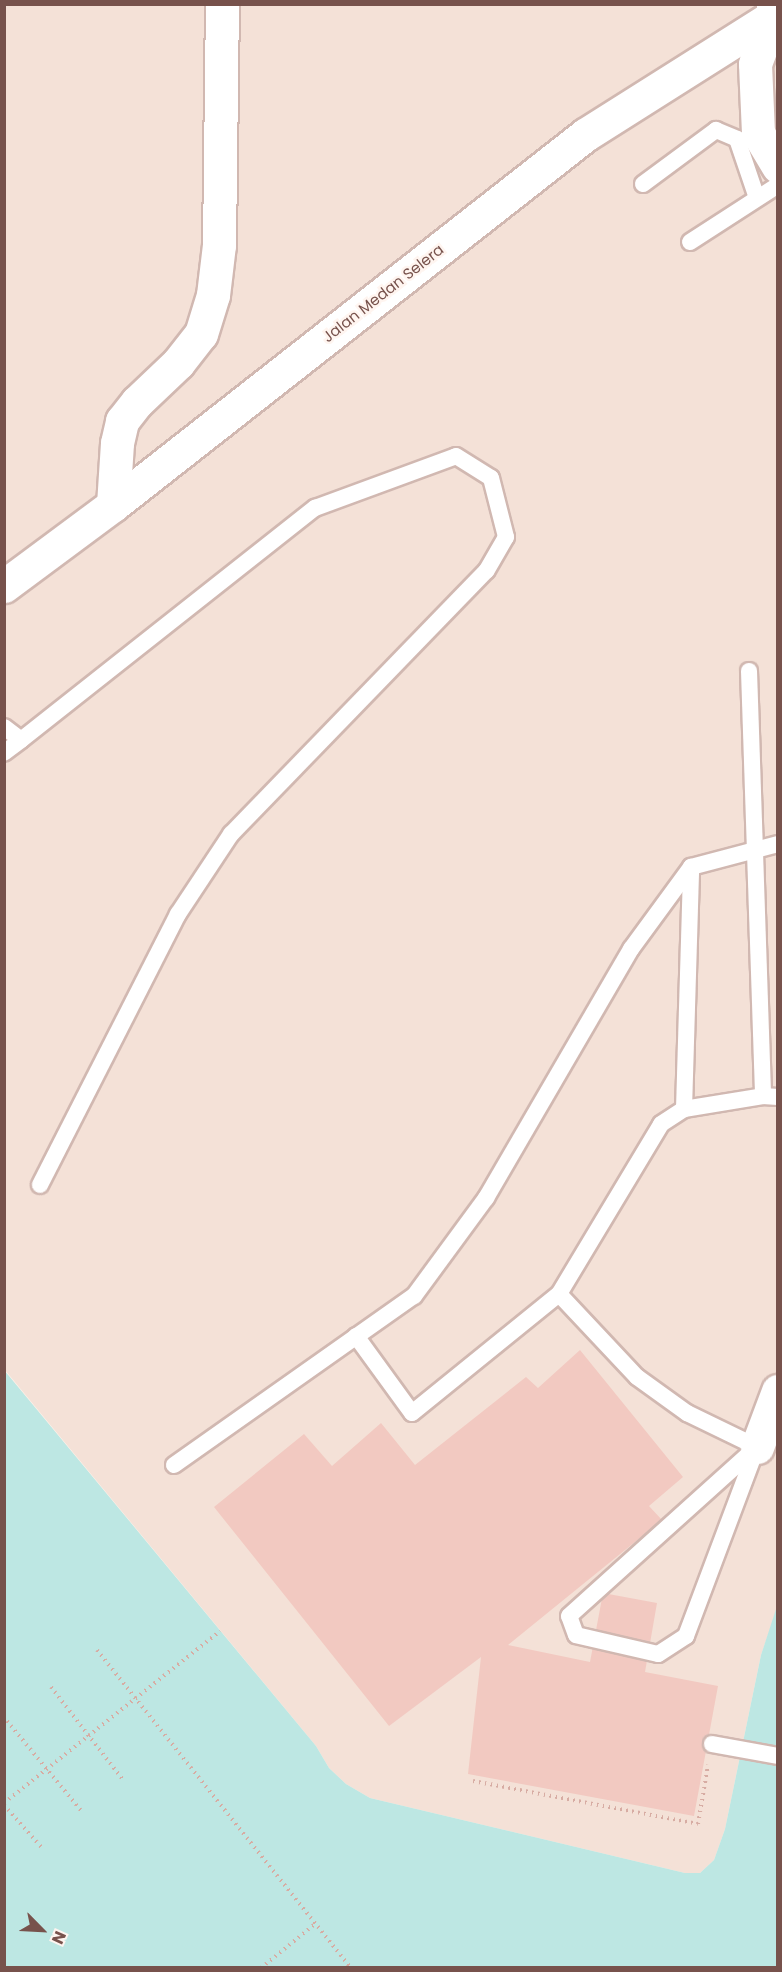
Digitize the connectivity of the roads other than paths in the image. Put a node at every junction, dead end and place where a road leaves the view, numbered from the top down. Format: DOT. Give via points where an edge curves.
graph roads {
  1 [pos="222,4"];
  2 [pos="774,14"];
  3 [pos="777,166"];
  4 [pos="643,184"];
  5 [pos="777,185"];
  6 [pos="757,198"];
  7 [pos="690,242"];
  8 [pos="113,506"];
  9 [pos="4,586"];
  10 [pos="749,671"];
  11 [pos="4,727"];
  12 [pos="21,740"];
  13 [pos="4,753"];
  14 [pos="777,844"];
  15 [pos="754,849"];
  16 [pos="691,867"];
  17 [pos="770,1097"];
  18 [pos="684,1109"];
  19 [pos="40,1185"];
  20 [pos="559,1294"];
  21 [pos="356,1336"];
  22 [pos="777,1390"];
  23 [pos="757,1447"];
  24 [pos="174,1465"];
  25 [pos="712,1744"];
  26 [pos="777,1756"];
  1 -- 8 [label="street" via="219,245 213,295 201,334 122,422"];
  2 -- 3 [label="street" via="756,64 756,87 758,133"];
  2 -- 8 [label="street, Jalan Medan Selera" via="585,135"];
  4 -- 6 [label="lane" via="716,130 737,139"];
  5 -- 6 [label="lane"];
  6 -- 7 [label="lane"];
  8 -- 9 [label="street, Jalan Medan Selera"];
  10 -- 15 [label="lane"];
  11 -- 12 [label="lane"];
  12 -- 13 [label="lane"];
  12 -- 19 [label="lane" via="315,508 456,456 492,478 506,537 486,572 231,834 178,914"];
  14 -- 15 [label="lane"];
  15 -- 16 [label="lane"];
  15 -- 17 [label="lane"];
  16 -- 18 [label="lane"];
  16 -- 21 [label="lane" via="631,950 486,1198 414,1296"];
  17 -- 18 [label="lane"];
  18 -- 20 [label="lane" via="661,1124"];
  20 -- 21 [label="lane" via="412,1413"];
  20 -- 23 [label="lane" via="637,1377 687,1413"];
  21 -- 24 [label="lane"];
  22 -- 23 [label="street"];
  23 -- 23 [label="lane" via="686,1636 658,1654 576,1635 569,1616"];
  25 -- 26 [label="lane"];
}
